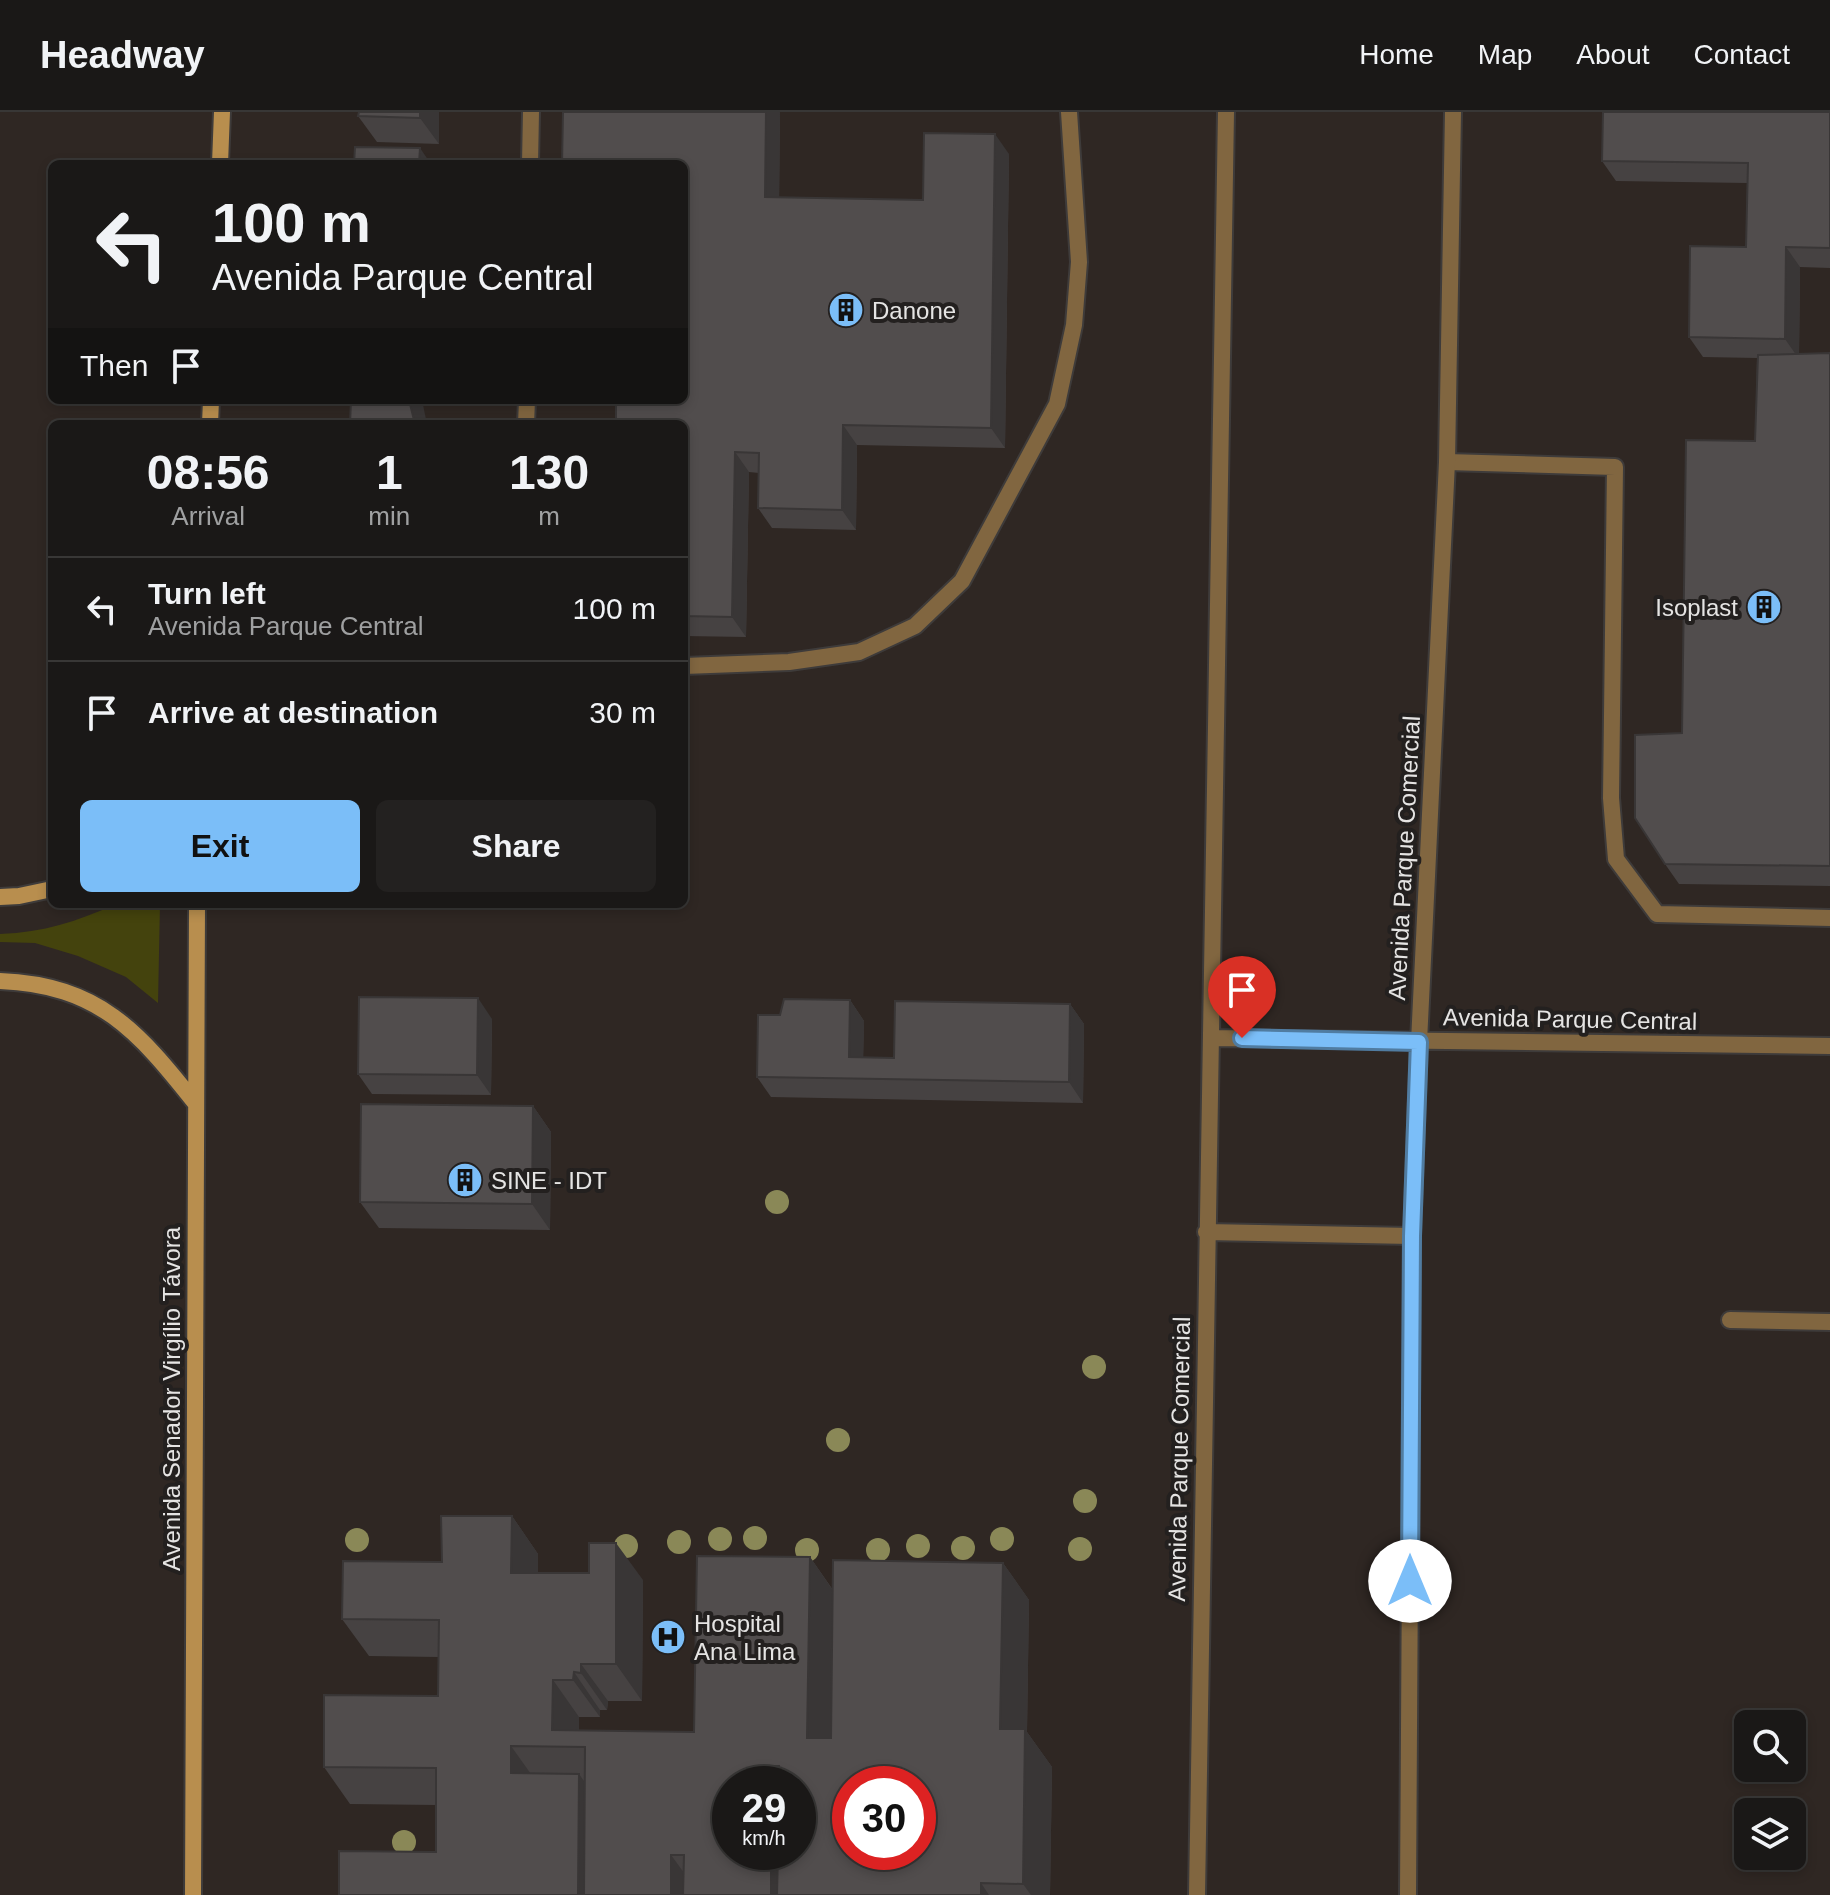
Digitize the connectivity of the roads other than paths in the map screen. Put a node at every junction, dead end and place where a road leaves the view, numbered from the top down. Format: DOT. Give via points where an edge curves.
graph roads {
  1 [pos="222,112"];
  2 [pos="531,112"];
  3 [pos="1069,112"];
  4 [pos="1226,112"];
  5 [pos="1453,112"];
  6 [pos="220,160"];
  7 [pos="530,160"];
  8 [pos="1447,462"];
  9 [pos="688,666"];
  10 [pos="48,890"];
  11 [pos="0,897"];
  12 [pos="197,908"];
  13 [pos="1830,918"];
  14 [pos="0,981"];
  15 [pos="1213,1038"];
  16 [pos="1419,1042"];
  17 [pos="1830,1046"];
  18 [pos="196,1104"];
  19 [pos="1206,1232"];
  20 [pos="1412,1236"];
  21 [pos="1730,1320"];
  22 [pos="1830,1322"];
  23 [pos="193,1895"];
  24 [pos="1197,1895"];
  25 [pos="1408,1895"];
  1 -- 6 [label="main road"];
  2 -- 7 [label="street"];
  3 -- 9 [label="street" via="1079,262 1074,325 1057,404 962,581 915,626 859,652 789,662"];
  4 -- 15 [label="street, Avenida Parque Comercial"];
  5 -- 8 [label="street, Avenida Parque Comercial"];
  8 -- 13 [label="street" via="1615,467 1611,798 1616,859 1657,914"];
  8 -- 16 [label="street, Avenida Parque Comercial"];
  10 -- 11 [label="main road"];
  12 -- 18 [label="main road, Avenida Senador Virgílio Távora"];
  14 -- 18 [label="main road" via="35,983 106,1009 160,1059"];
  15 -- 16 [label="street, Avenida Parque Central"];
  15 -- 19 [label="street, Avenida Parque Comercial"];
  16 -- 17 [label="street, Avenida Parque Central"];
  16 -- 20 [label="street, Avenida Parque Comercial"];
  18 -- 23 [label="main road, Avenida Senador Virgílio Távora"];
  19 -- 20 [label="street"];
  19 -- 24 [label="street, Avenida Parque Comercial"];
  20 -- 25 [label="street, Avenida Parque Comercial"];
  21 -- 22 [label="street"];
}
